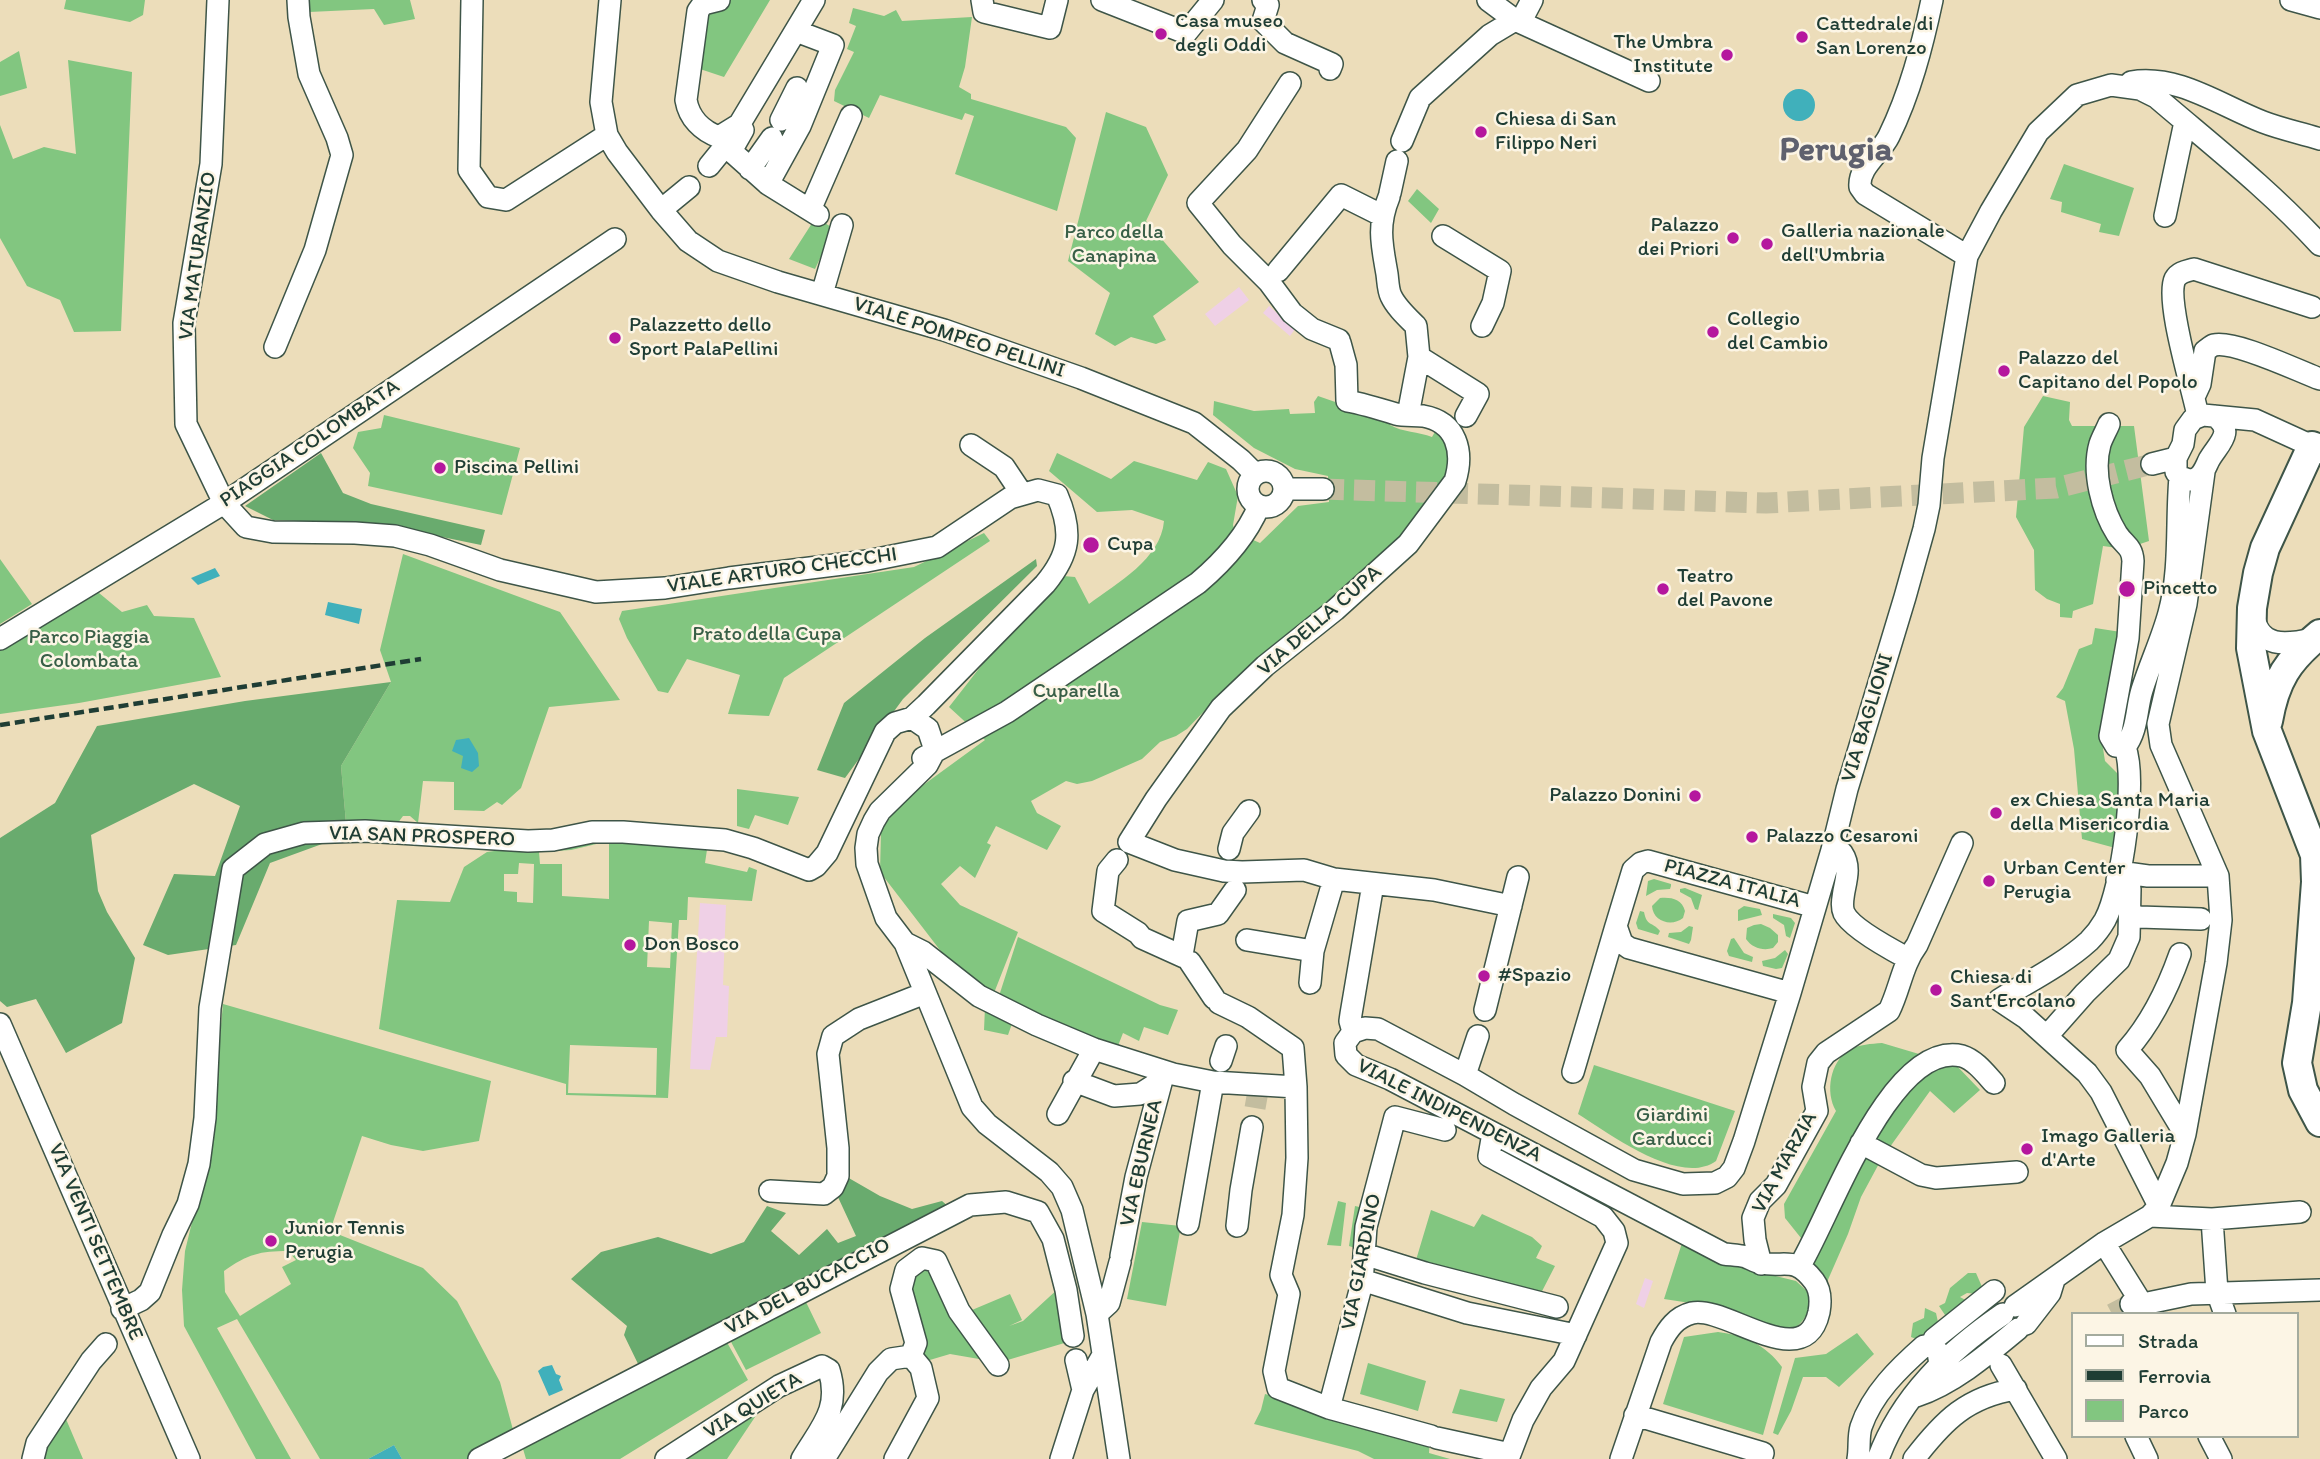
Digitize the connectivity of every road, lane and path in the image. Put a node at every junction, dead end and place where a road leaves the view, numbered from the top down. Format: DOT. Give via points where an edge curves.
graph roads {
  1 [pos="218,0"];
  2 [pos="298,0"];
  3 [pos="472,0"];
  4 [pos="610,0"];
  5 [pos="719,0"];
  6 [pos="814,0"];
  7 [pos="982,0"];
  8 [pos="1057,0"];
  9 [pos="1102,0"];
  10 [pos="1213,0"];
  11 [pos="1263,0"];
  12 [pos="1488,0"];
  13 [pos="1532,0"];
  14 [pos="1932,0"];
  15 [pos="2291,0"];
  16 [pos="2320,8"];
  17 [pos="1515,20"];
  18 [pos="796,31"];
  19 [pos="1330,69"];
  20 [pos="1649,81"];
  21 [pos="1290,83"];
  22 [pos="2111,85"];
  23 [pos="797,88"];
  24 [pos="851,116"];
  25 [pos="2185,122"];
  26 [pos="740,124"];
  27 [pos="607,135"];
  28 [pos="2320,139"];
  29 [pos="709,166"];
  30 [pos="750,169"];
  31 [pos="768,184"];
  32 [pos="689,187"];
  33 [pos="1387,202"];
  34 [pos="661,210"];
  35 [pos="2165,216"];
  36 [pos="842,225"];
  37 [pos="1443,236"];
  38 [pos="615,239"];
  39 [pos="2320,244"];
  40 [pos="1967,256"];
  41 [pos="1273,277"];
  42 [pos="822,294"];
  43 [pos="2312,307"];
  44 [pos="1482,326"];
  45 [pos="275,347"];
  46 [pos="1419,358"];
  47 [pos="2320,379"];
  48 [pos="2202,410"];
  49 [pos="1408,415"];
  50 [pos="2109,424"];
  51 [pos="2266,426"];
  52 [pos="1460,427"];
  53 [pos="2224,438"];
  54 [pos="971,444"];
  55 [pos="2316,447"];
  56 [pos="2152,464"];
  57 [pos="2178,468"];
  58 [pos="2204,472"];
  59 [pos="1255,474"];
  60 [pos="1284,489"];
  61 [pos="1323,489"];
  62 [pos="1022,494"];
  63 [pos="2201,499"];
  64 [pos="224,503"];
  65 [pos="1259,506"];
  66 [pos="2179,515"];
  67 [pos="2252,608"];
  68 [pos="2317,636"];
  69 [pos="0,639"];
  70 [pos="912,718"];
  71 [pos="2267,731"];
  72 [pos="2125,747"];
  73 [pos="935,750"];
  74 [pos="1249,811"];
  75 [pos="1962,843"];
  76 [pos="1832,850"];
  77 [pos="1117,860"];
  78 [pos="1232,874"];
  79 [pos="2118,876"];
  80 [pos="2218,876"];
  81 [pos="1518,877"];
  82 [pos="1334,879"];
  83 [pos="1373,884"];
  84 [pos="1511,906"];
  85 [pos="1815,907"];
  86 [pos="2130,914"];
  87 [pos="2201,919"];
  88 [pos="1616,926"];
  89 [pos="1247,940"];
  90 [pos="905,943"];
  91 [pos="1313,951"];
  92 [pos="2180,954"];
  93 [pos="1185,958"];
  94 [pos="1907,958"];
  95 [pos="1310,983"];
  96 [pos="925,993"];
  97 [pos="1790,993"];
  98 [pos="1485,1010"];
  99 [pos="0,1024"];
  100 [pos="1353,1032"];
  101 [pos="1478,1036"];
  102 [pos="2047,1036"];
  103 [pos="1094,1049"];
  104 [pos="1218,1070"];
  105 [pos="1573,1072"];
  106 [pos="1465,1074"];
  107 [pos="1163,1076"];
  108 [pos="1074,1081"];
  109 [pos="1994,1083"];
  110 [pos="1296,1087"];
  111 [pos="1255,1106"];
  112 [pos="1058,1114"];
  113 [pos="2320,1122"];
  114 [pos="1445,1130"];
  115 [pos="1493,1133"];
  116 [pos="2185,1134"];
  117 [pos="1861,1143"];
  118 [pos="2017,1172"];
  119 [pos="770,1191"];
  120 [pos="2155,1211"];
  121 [pos="2300,1212"];
  122 [pos="2212,1219"];
  123 [pos="1188,1224"];
  124 [pos="1237,1226"];
  125 [pos="2105,1243"];
  126 [pos="1364,1254"];
  127 [pos="1761,1264"];
  128 [pos="1799,1267"];
  129 [pos="2054,1278"];
  130 [pos="1362,1280"];
  131 [pos="2320,1290"];
  132 [pos="2217,1292"];
  133 [pos="1557,1307"];
  134 [pos="2141,1307"];
  135 [pos="122,1309"];
  136 [pos="2224,1312"];
  137 [pos="1097,1314"];
  138 [pos="2015,1318"];
  139 [pos="1072,1331"];
  140 [pos="1576,1335"];
  141 [pos="106,1344"];
  142 [pos="1102,1355"];
  143 [pos="911,1356"];
  144 [pos="1934,1356"];
  145 [pos="1076,1360"];
  146 [pos="998,1365"];
  147 [pos="2001,1365"];
  148 [pos="2016,1389"];
  149 [pos="1083,1390"];
  150 [pos="1910,1398"];
  151 [pos="1329,1408"];
  152 [pos="1635,1415"];
  153 [pos="2137,1438"];
  154 [pos="2210,1438"];
  155 [pos="1511,1454"];
  156 [pos="1865,1457"];
  157 [pos="33,1459"];
  158 [pos="189,1459"];
  159 [pos="480,1459"];
  160 [pos="666,1459"];
  161 [pos="802,1459"];
  162 [pos="824,1459"];
  163 [pos="895,1459"];
  164 [pos="1061,1459"];
  165 [pos="1119,1459"];
  166 [pos="1620,1459"];
  167 [pos="1760,1459"];
  168 [pos="1914,1459"];
  169 [pos="2056,1459"];
  170 [pos="2147,1459"];
  171 [pos="2221,1459"];
  1 -- 64 [label="street, VIA MATURANZIO" via="211,164 184,323 186,424"];
  2 -- 45 [label="street" via="309,74 342,155 315,250"];
  3 -- 27 [label="street" via="469,170 488,197 506,200"];
  4 -- 27 [label="street" via="601,102"];
  5 -- 26 [label="street" via="703,4 698,11 688,113 719,137"];
  6 -- 18 [label="street"];
  7 -- 8 [label="street" via="984,12 1050,28"];
  9 -- 10 [label="street" via="1186,33"];
  11 -- 19 [label="street" via="1268,5 1263,21 1286,43 1332,64"];
  12 -- 17 [label="street"];
  13 -- 17 [label="street" via="1522,19"];
  14 -- 40 [label="street" via="1905,98 1888,139 1861,175 1860,187"];
  15 -- 16 [label="street"];
  17 -- 20 [label="street"];
  17 -- 33 [label="street" via="1490,35 1420,98 1401,146"];
  18 -- 26 [label="street"];
  18 -- 31 [label="street" via="833,45 800,126"];
  21 -- 41 [label="street" via="1247,150 1198,204 1232,245"];
  22 -- 25 [label="street" via="2140,89"];
  22 -- 28 [label="street, VIA BAGLIONI" via="2139,81 2171,84"];
  22 -- 40 [label="street, VIA BAGLIONI" via="2077,95 2038,132"];
  23 -- 30 [label="street"];
  24 -- 31 [label="street" via="814,212"];
  25 -- 35 [label="street"];
  25 -- 39 [label="street" via="2249,174"];
  26 -- 29 [label="street"];
  26 -- 30 [label="street" via="743,130 731,151"];
  27 -- 34 [label="street, VIALE POMPEO PELLINI"];
  30 -- 31 [label="street"];
  32 -- 34 [label="street"];
  33 -- 41 [label="street" via="1341,195"];
  33 -- 46 [label="street" via="1382,246 1391,296 1416,326"];
  34 -- 42 [label="street, VIALE POMPEO PELLINI" via="688,241 718,261"];
  36 -- 42 [label="street"];
  37 -- 44 [label="street" via="1500,271"];
  38 -- 64 [label="street, PIAGGIA COLOMBATA"];
  40 -- 76 [label="street, VIA BAGLIONI" via="1924,529"];
  41 -- 49 [label="street" via="1292,313 1311,329 1340,342 1348,401"];
  42 -- 59 [label="street, VIALE POMPEO PELLINI" via="956,334 1194,423"];
  43 -- 48 [label="street" via="2194,269 2182,272 2173,290 2176,327"];
  46 -- 49 [label="street"];
  46 -- 52 [label="street" via="1478,394"];
  47 -- 48 [label="street" via="2265,356 2213,345 2205,351"];
  48 -- 51 [label="street"];
  48 -- 53 [label="street" via="2222,423"];
  48 -- 57 [label="street" via="2186,430"];
  49 -- 52 [label="street"];
  50 -- 72 [label="street" via="2098,456 2100,486 2110,520 2132,551 2133,561 2128,638 2110,736 2116,746"];
  51 -- 53 [label="street"];
  51 -- 55 [label="street"];
  52 -- 78 [label="street, VIA DELLA CUPA" via="1455,481 1408,544 1221,708 1129,842 1175,860"];
  53 -- 58 [label="street"];
  54 -- 62 [label="street" via="1004,467"];
  55 -- 67 [label="main road" via="2265,548"];
  56 -- 57 [label="street"];
  57 -- 58 [label="street" via="2192,480"];
  57 -- 66 [label="street"];
  58 -- 63 [label="street"];
  59 -- 60 [label="street" via="1277,474"];
  59 -- 65 [label="street" via="1248,494"];
  60 -- 61 [label="street"];
  60 -- 65 [label="street" via="1276,504"];
  62 -- 64 [label="street, VIALE ARTURO CHECCHI" via="937,547 665,588 596,592 500,570 395,537 246,527"];
  62 -- 70 [label="street, VIALE ARTURO CHECCHI" via="1038,490 1057,495 1064,510 1065,555 1045,584"];
  63 -- 66 [label="street"];
  63 -- 80 [label="street" via="2186,604 2158,724 2161,745"];
  64 -- 69 [label="street, PIAGGIA COLOMBATA"];
  65 -- 73 [label="street" via="1223,562 1198,583 1007,712"];
  66 -- 72 [label="street" via="2170,611"];
  67 -- 68 [label="street" via="2254,622 2269,640 2292,644"];
  67 -- 71 [label="main road" via="2252,659"];
  68 -- 71 [label="main road" via="2281,675"];
  70 -- 73 [label="street" via="928,729"];
  70 -- 135 [label="street, VIA SAN PROSPERO" via="885,732 827,853 808,870 725,840 623,832 528,841 365,831 304,834 265,845 233,869 210,1008 199,1164 188,1204 150,1292"];
  71 -- 113 [label="main road" via="2315,855 2307,1003 2297,1063 2303,1090"];
  72 -- 79 [label="street" via="2130,760 2129,806"];
  73 -- 90 [label="street" via="927,765 880,811 868,834 867,864 886,918"];
  74 -- 78 [label="street" via="1233,834"];
  75 -- 94 [label="street"];
  76 -- 85 [label="street, VIA BAGLIONI"];
  76 -- 94 [label="street" via="1847,861 1845,915 1872,939"];
  77 -- 93 [label="street" via="1108,871 1103,911 1142,938"];
  78 -- 82 [label="street" via="1304,870"];
  78 -- 93 [label="street" via="1218,914 1188,921"];
  79 -- 80 [label="street"];
  79 -- 86 [label="street" via="2130,889"];
  79 -- 102 [label="street" via="2104,923 2088,941 1999,1000"];
  80 -- 116 [label="street" via="2221,920 2216,963"];
  81 -- 84 [label="street"];
  82 -- 83 [label="street"];
  82 -- 91 [label="street"];
  83 -- 84 [label="street" via="1434,890"];
  83 -- 100 [label="street" via="1350,1021"];
  84 -- 98 [label="street"];
  85 -- 88 [label="street, PIAZZA ITALIA" via="1648,861 1633,870"];
  85 -- 97 [label="street, PIAZZA ITALIA"];
  86 -- 87 [label="street"];
  86 -- 102 [label="street" via="2129,937 2119,960"];
  88 -- 97 [label="street" via="1629,948"];
  88 -- 105 [label="street, PIAZZA ITALIA"];
  89 -- 91 [label="street"];
  90 -- 96 [label="street"];
  90 -- 103 [label="street" via="979,996"];
  91 -- 95 [label="street"];
  92 -- 116 [label="street" via="2143,1033 2127,1050 2151,1076"];
  93 -- 110 [label="street" via="1216,1000 1293,1048"];
  94 -- 127 [label="street, VIA MARZIA" via="1889,1011 1818,1063 1813,1087 1817,1111 1753,1218"];
  96 -- 119 [label="street" via="859,1019 834,1036 828,1054 838,1148 838,1176 833,1187 824,1194"];
  96 -- 137 [label="street" via="972,1107 1062,1187 1072,1210"];
  97 -- 106 [label="street, VIALE INDIPENDENZA" via="1734,1168 1715,1183 1683,1184 1634,1170"];
  99 -- 135 [label="street, VIA VENTI SETTEMBRE"];
  100 -- 106 [label="street, VIALE INDIPENDENZA" via="1378,1029"];
  100 -- 115 [label="street, VIALE INDIPENDENZA" via="1345,1043 1348,1059"];
  101 -- 106 [label="street"];
  102 -- 120 [label="street" via="2101,1092"];
  103 -- 107 [label="street"];
  103 -- 108 [label="street"];
  104 -- 107 [label="street"];
  104 -- 111 [label="street"];
  104 -- 123 [label="street"];
  107 -- 108 [label="street" via="1140,1094 1114,1096"];
  107 -- 137 [label="street, VIA EBURNEA" via="1110,1303"];
  108 -- 112 [label="street"];
  109 -- 117 [label="street" via="1964,1057 1948,1056 1914,1069 1890,1096"];
  110 -- 111 [label="street"];
  110 -- 151 [label="street" via="1295,1193 1281,1275 1289,1294 1274,1371 1278,1388"];
  111 -- 124 [label="street"];
  114 -- 126 [label="street, VIA GIARDINO" via="1395,1117 1366,1227"];
  115 -- 127 [label="street, VIALE INDIPENDENZA" via="1724,1254"];
  115 -- 140 [label="street" via="1482,1152 1603,1217 1614,1231 1617,1243"];
  116 -- 120 [label="street"];
  117 -- 118 [label="street" via="1921,1175 1936,1178"];
  117 -- 128 [label="street"];
  120 -- 122 [label="street"];
  120 -- 125 [label="street"];
  121 -- 122 [label="street"];
  122 -- 132 [label="street"];
  125 -- 129 [label="street"];
  125 -- 134 [label="street"];
  126 -- 130 [label="street, VIA GIARDINO"];
  126 -- 133 [label="street"];
  127 -- 128 [label="street, VIALE INDIPENDENZA"];
  128 -- 152 [label="street" via="1816,1284 1821,1300 1816,1322 1808,1332 1780,1338 1712,1315 1694,1312 1678,1319 1661,1342"];
  129 -- 138 [label="street" via="2050,1293"];
  129 -- 144 [label="street" via="1998,1288 1934,1339"];
  130 -- 140 [label="street" via="1467,1312"];
  130 -- 151 [label="street, VIA GIARDINO"];
  131 -- 132 [label="street"];
  132 -- 134 [label="street"];
  132 -- 136 [label="street"];
  135 -- 158 [label="street, VIA VENTI SETTEMBRE"];
  137 -- 142 [label="street"];
  138 -- 144 [label="street" via="1982,1328"];
  138 -- 150 [label="street" via="1963,1371"];
  139 -- 159 [label="street, VIA DEL BUCACCIO" via="1054,1239 1038,1212 1006,1202 970,1205"];
  140 -- 155 [label="street" via="1564,1361 1523,1420"];
  141 -- 157 [label="street" via="37,1443"];
  142 -- 149 [label="street"];
  142 -- 165 [label="street"];
  143 -- 146 [label="street" via="916,1343 901,1289 906,1270 922,1258 936,1261 959,1311"];
  143 -- 162 [label="street" via="891,1359 878,1372"];
  143 -- 163 [label="street" via="921,1368 928,1398"];
  144 -- 150 [label="street" via="1925,1379"];
  144 -- 156 [label="street" via="1889,1399"];
  145 -- 149 [label="street"];
  147 -- 148 [label="street"];
  148 -- 168 [label="street" via="1994,1392 1964,1406"];
  148 -- 169 [label="street"];
  149 -- 164 [label="street"];
  150 -- 156 [label="street"];
  151 -- 155 [label="street"];
  152 -- 166 [label="street"];
  152 -- 167 [label="street" via="1763,1452"];
  153 -- 170 [label="street"];
  154 -- 171 [label="street"];
  160 -- 161 [label="street, VIA QUIETA" via="779,1386 822,1366 829,1370 834,1385 833,1406"];
}
